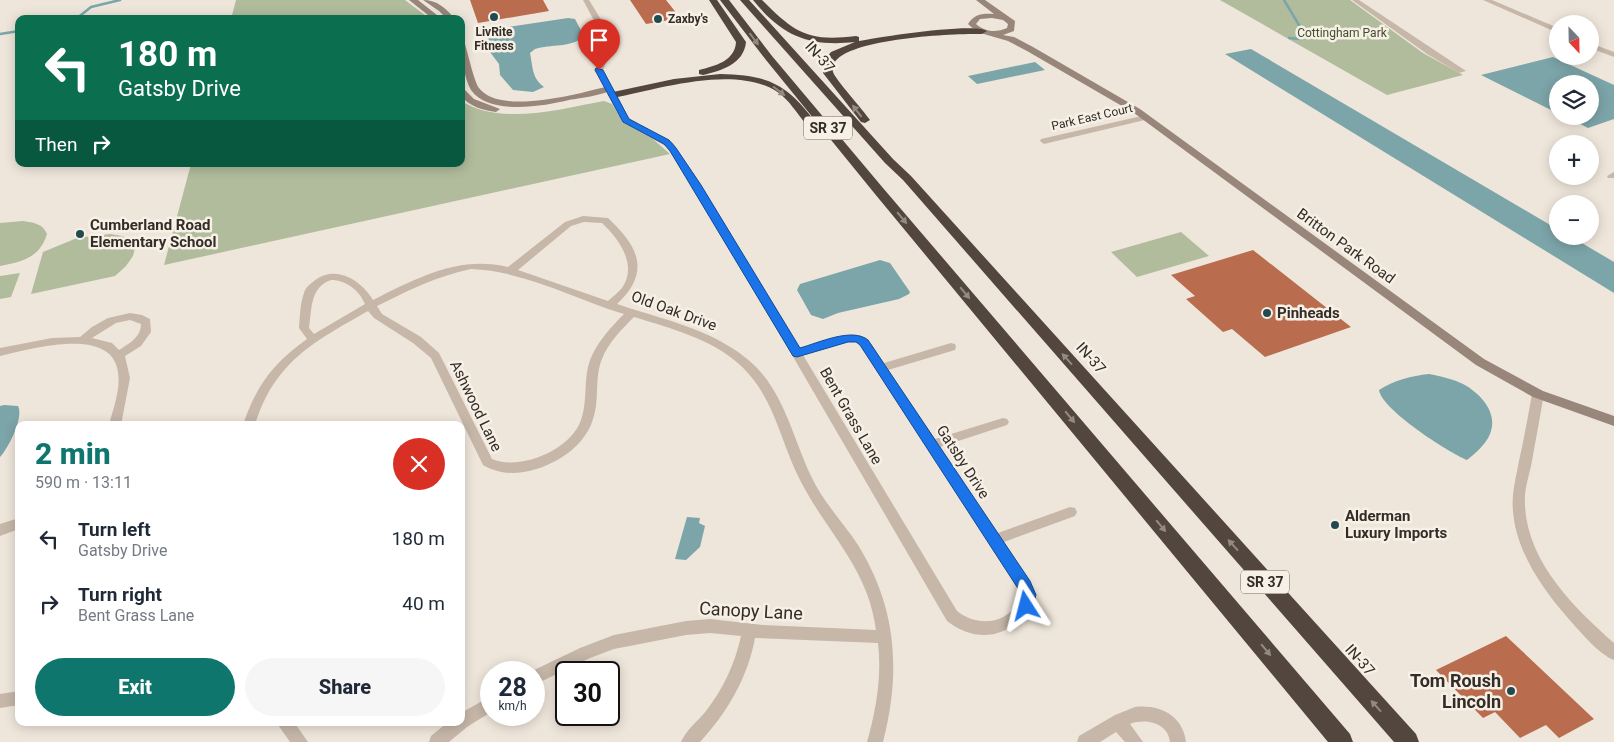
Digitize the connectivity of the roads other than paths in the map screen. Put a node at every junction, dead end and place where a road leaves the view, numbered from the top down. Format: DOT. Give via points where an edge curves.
graph roads {
  1 [pos="412,0"];
  2 [pos="427,0"];
  3 [pos="586,0"];
  4 [pos="714,0"];
  5 [pos="724,0"];
  6 [pos="744,0"];
  7 [pos="757,0"];
  8 [pos="970,0"];
  9 [pos="980,0"];
  10 [pos="1355,0"];
  11 [pos="1486,0"];
  12 [pos="433,15"];
  13 [pos="447,15"];
  14 [pos="977,18"];
  15 [pos="1005,18"];
  16 [pos="1013,26"];
  17 [pos="1549,27"];
  18 [pos="985,32"];
  19 [pos="1599,49"];
  20 [pos="1614,55"];
  21 [pos="465,58"];
  22 [pos="1462,71"];
  23 [pos="1072,74"];
  24 [pos="611,92"];
  25 [pos="465,96"];
  26 [pos="494,105"];
  27 [pos="1146,117"];
  28 [pos="1044,141"];
  29 [pos="907,178"];
  30 [pos="879,191"];
  31 [pos="510,271"];
  32 [pos="370,306"];
  33 [pos="609,306"];
  34 [pos="631,313"];
  35 [pos="83,340"];
  36 [pos="312,340"];
  37 [pos="951,347"];
  38 [pos="0,352"];
  39 [pos="797,353"];
  40 [pos="119,356"];
  41 [pos="882,368"];
  42 [pos="1538,394"];
  43 [pos="117,421"];
  44 [pos="250,421"];
  45 [pos="1614,421"];
  46 [pos="1003,422"];
  47 [pos="932,446"];
  48 [pos="1070,512"];
  49 [pos="15,524"];
  50 [pos="0,530"];
  51 [pos="995,540"];
  52 [pos="966,626"];
  53 [pos="749,631"];
  54 [pos="885,637"];
  55 [pos="1614,653"];
  56 [pos="545,673"];
  57 [pos="15,699"];
  58 [pos="0,701"];
  59 [pos="480,710"];
  60 [pos="465,719"];
  61 [pos="1118,722"];
  62 [pos="287,726"];
  63 [pos="456,726"];
  64 [pos="300,742"];
  65 [pos="437,742"];
  66 [pos="689,742"];
  67 [pos="876,742"];
  68 [pos="1086,742"];
  69 [pos="1135,742"];
  70 [pos="1178,742"];
  71 [pos="1342,742"];
  72 [pos="1408,742"];
  1 -- 12 [label="street"];
  2 -- 13 [label="street"];
  3 -- 24 [label="street, Bent Grass Lane" via="609,39 599,68"];
  4 -- 24 [label="highway" via="741,42 740,52 733,59 707,72"];
  5 -- 30 [label="highway, SR 37, one-way"];
  6 -- 29 [label="highway, IN-37 / SR 37"];
  7 -- 14 [label="highway" via="789,30 824,40 944,28"];
  8 -- 14 [label="street" via="980,11"];
  9 -- 15 [label="street"];
  10 -- 22 [label="street" via="1421,47"];
  11 -- 17 [label="street"];
  14 -- 15 [label="street"];
  14 -- 18 [label="street" via="972,24"];
  15 -- 16 [label="street, Britton Park Road"];
  16 -- 18 [label="street" via="1002,33"];
  16 -- 23 [label="street, Britton Park Road" via="1018,35 1053,55"];
  18 -- 23 [label="street, Britton Park Road" via="1023,45"];
  29 -- 18 [label="highway, one-way" via="829,75 829,61 839,51 863,42 954,32"];
  19 -- 20 [label="street"];
  21 -- 26 [label="street" via="474,89"];
  23 -- 27 [label="street, Britton Park Road"];
  24 -- 26 [label="street" via="537,109 515,111"];
  24 -- 30 [label="highway, one-way" via="714,77 766,83 782,92 855,171"];
  24 -- 39 [label="street, Bent Grass Lane" via="626,120 666,142 673,150"];
  25 -- 26 [label="street" via="473,102"];
  27 -- 28 [label="street, Park East Court"];
  27 -- 42 [label="street, Britton Park Road" via="1480,362"];
  72 -- 29 [label="highway, IN-37 / SR 37, one-way"];
  30 -- 71 [label="highway, SR 37, one-way"];
  31 -- 32 [label="street, Old Oak Drive" via="491,266 457,268"];
  31 -- 33 [label="street, Old Oak Drive"];
  31 -- 33 [label="street" via="568,224 583,219 605,220 628,247 634,268 626,288"];
  32 -- 34 [label="street, Ashwood Lane" via="378,316 418,340 435,356 487,462 501,469 539,462 568,447 578,436 586,426 596,360 609,338"];
  32 -- 36 [label="street, Old Oak Drive"];
  32 -- 36 [label="street, Ashwood Lane" via="366,296 346,278 335,276 318,283 309,292 304,328"];
  33 -- 34 [label="street, Old Oak Drive"];
  34 -- 54 [label="street, Old Oak Drive" via="711,341 734,354 758,375 778,410 810,487 858,558 883,617"];
  35 -- 38 [label="street" via="44,343"];
  35 -- 40 [label="street" via="107,346"];
  35 -- 40 [label="street" via="105,323 123,317 141,318 146,322 146,332"];
  36 -- 44 [label="street, Old Oak Drive" via="283,363 268,382 256,401"];
  37 -- 41 [label="street"];
  39 -- 41 [label="street, Gatsby Drive" via="858,338"];
  39 -- 52 [label="street, Bent Grass Lane" via="936,591 952,616"];
  40 -- 43 [label="street" via="124,372"];
  41 -- 47 [label="street, Gatsby Drive"];
  42 -- 45 [label="street, Britton Park Road"];
  42 -- 55 [label="street" via="1519,496 1522,528 1536,564 1548,583 1581,622"];
  46 -- 47 [label="street"];
  47 -- 51 [label="street, Gatsby Drive"];
  48 -- 51 [label="street"];
  49 -- 50 [label="street"];
  51 -- 52 [label="street, Gatsby Drive" via="1025,586 1029,595 1026,606 1011,621 986,628"];
  53 -- 54 [label="street, Canopy Lane"];
  53 -- 56 [label="street, Canopy Lane" via="710,626 643,636 614,642"];
  53 -- 66 [label="street" via="740,671 710,719"];
  54 -- 67 [label="street, Old Oak Drive" via="883,712"];
  57 -- 58 [label="street"];
  59 -- 60 [label="street"];
  61 -- 68 [label="street"];
  61 -- 69 [label="street"];
  61 -- 70 [label="street" via="1141,714 1155,716 1168,721"];
  62 -- 64 [label="street"];
  63 -- 65 [label="street"];
}
